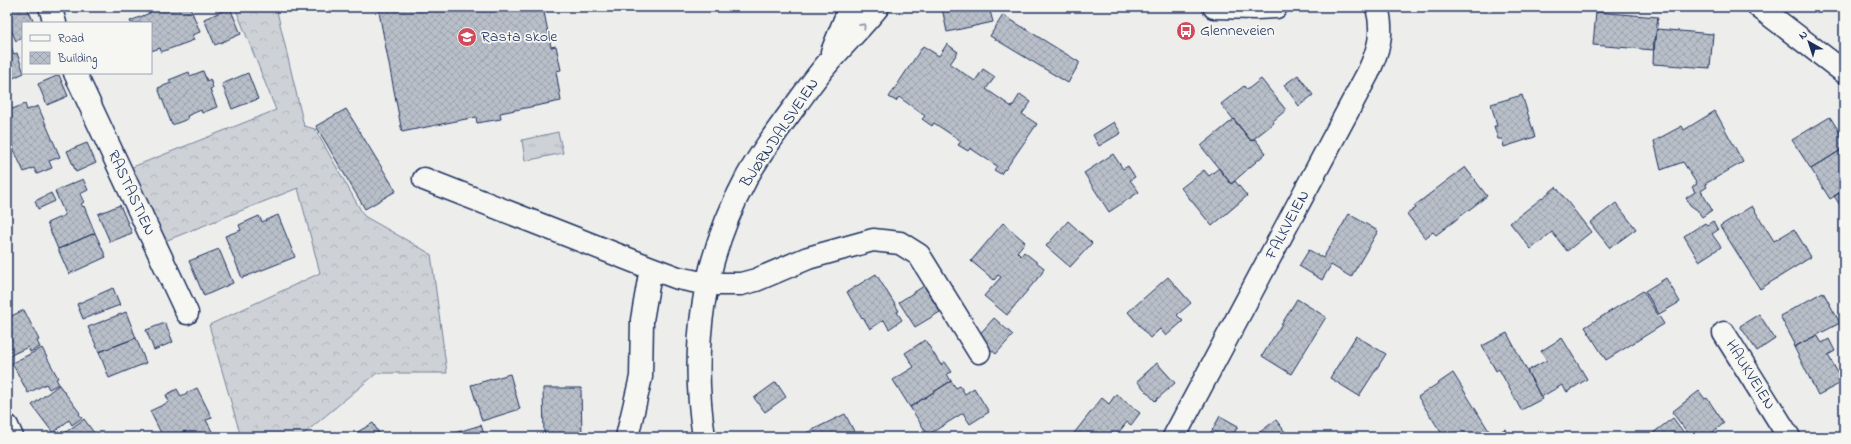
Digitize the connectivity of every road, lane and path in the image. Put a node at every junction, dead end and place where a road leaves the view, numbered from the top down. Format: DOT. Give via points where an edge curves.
graph roads {
  1 [pos="50,7"];
  2 [pos="850,7"];
  3 [pos="878,7"];
  4 [pos="1214,7"];
  5 [pos="1276,7"];
  6 [pos="1377,7"];
  7 [pos="1759,7"];
  8 [pos="55,22"];
  9 [pos="827,64"];
  10 [pos="1844,72"];
  11 [pos="75,74"];
  12 [pos="424,179"];
  13 [pos="651,268"];
  14 [pos="707,284"];
  15 [pos="187,313"];
  16 [pos="1724,334"];
  17 [pos="979,352"];
  18 [pos="7,426"];
  19 [pos="12,437"];
  20 [pos="627,437"];
  21 [pos="704,437"];
  22 [pos="1174,437"];
  23 [pos="1789,437"];
  1 -- 8 [label="street"];
  2 -- 9 [label="street, BJØRNDALSVEIEN"];
  9 -- 3 [label="street, BJØRNDALSVEIEN, one-way"];
  4 -- 5 [label="street"];
  6 -- 22 [label="street, FALKVEIEN" via="1381,23 1380,37 1378,51 1368,73"];
  7 -- 10 [label="street"];
  9 -- 14 [label="street, BJØRNDALSVEIEN" via="746,179 720,236"];
  11 -- 15 [label="street, RASTASTIEN"];
  12 -- 13 [label="street"];
  13 -- 14 [label="street" via="678,278"];
  13 -- 20 [label="street" via="642,320 641,377"];
  14 -- 17 [label="street" via="741,284 808,258 873,240 900,243 919,255"];
  14 -- 21 [label="street, BJØRNDALSVEIEN" via="699,329 698,352 698,382"];
  16 -- 23 [label="street, HAUKVEIEN"];
  18 -- 19 [label="street"];
}
